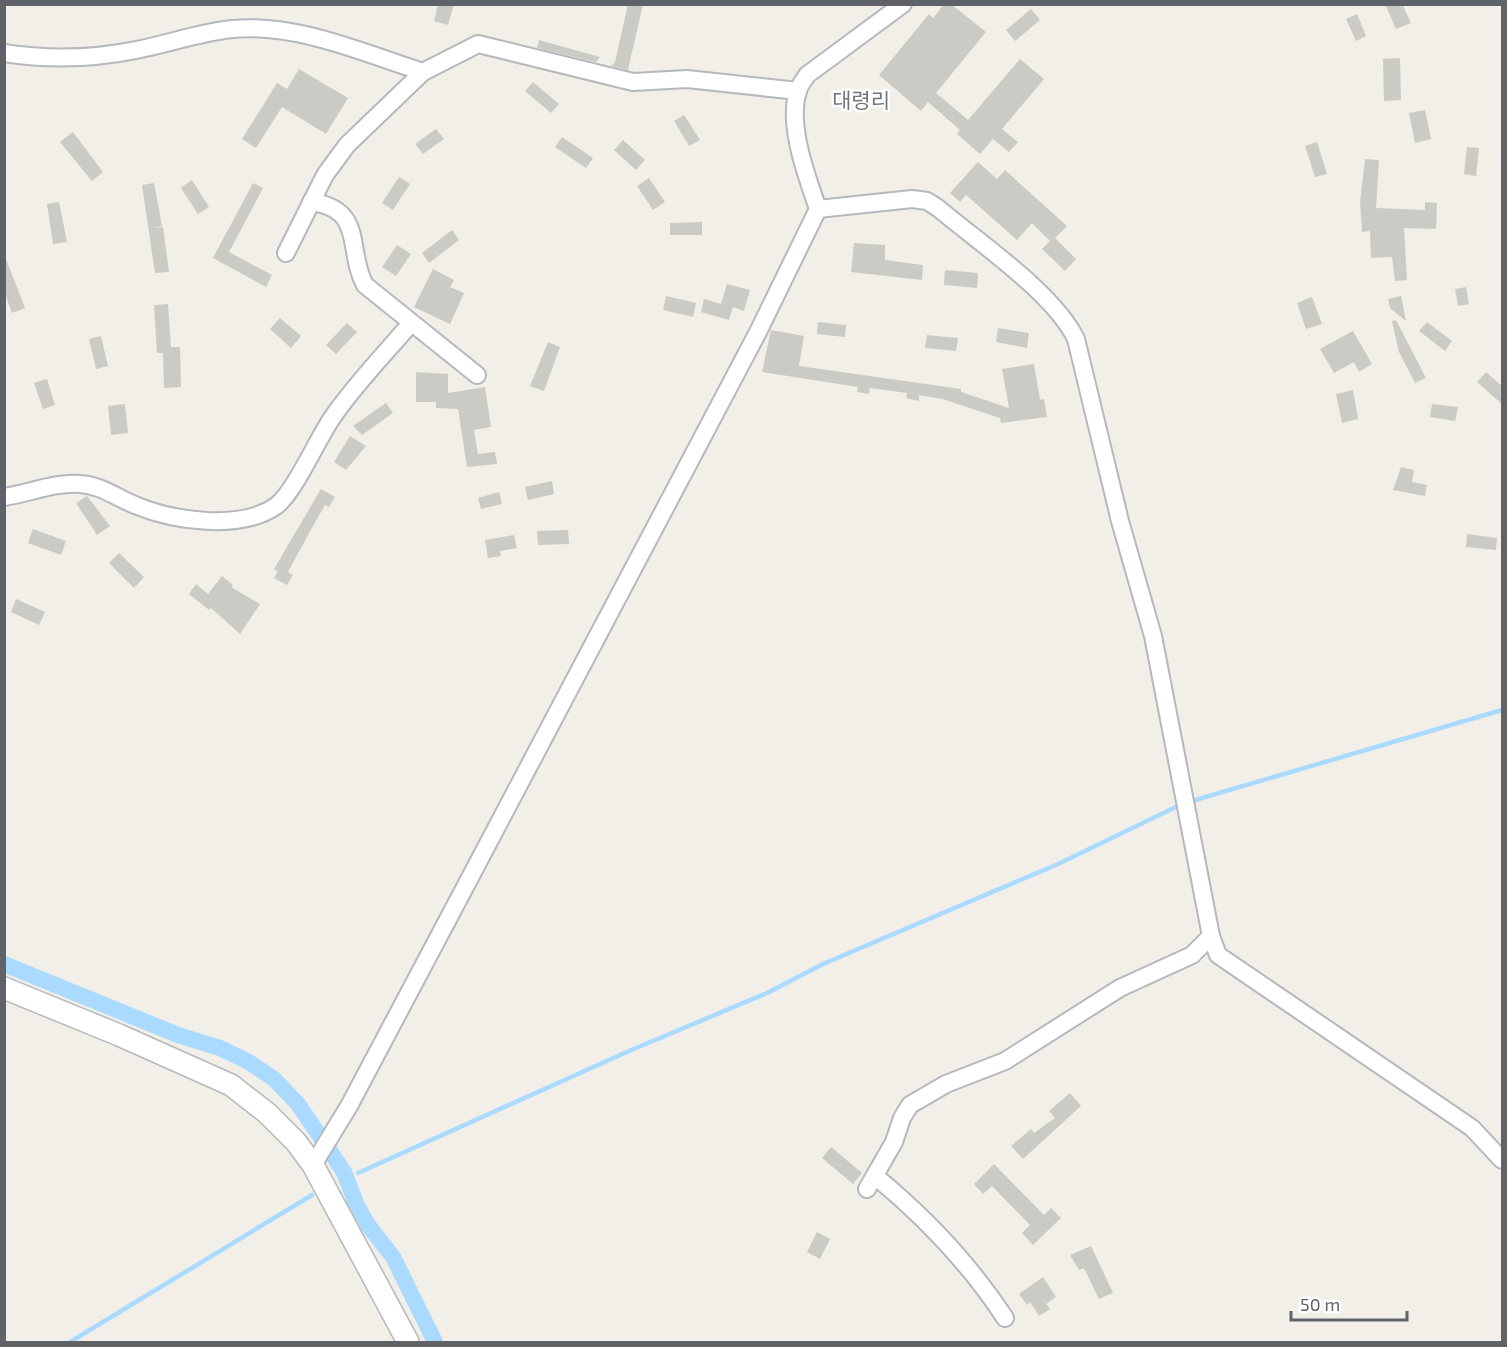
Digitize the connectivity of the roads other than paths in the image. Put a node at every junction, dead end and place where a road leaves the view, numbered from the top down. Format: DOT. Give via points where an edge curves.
graph roads {
  1 [pos="903,4"];
  2 [pos="4,53"];
  3 [pos="423,72"];
  4 [pos="798,91"];
  5 [pos="311,202"];
  6 [pos="818,209"];
  7 [pos="286,253"];
  8 [pos="411,323"];
  9 [pos="477,375"];
  10 [pos="4,497"];
  11 [pos="1211,936"];
  12 [pos="4,988"];
  13 [pos="1503,1160"];
  14 [pos="316,1161"];
  15 [pos="1005,1318"];
  16 [pos="408,1342"];
  1 -- 4 [label="street" via="807,75"];
  2 -- 3 [label="street" via="98,57 232,29 255,28 317,39"];
  3 -- 4 [label="street" via="478,44 633,82 687,80"];
  3 -- 5 [label="street" via="347,145"];
  4 -- 6 [label="street" via="798,145"];
  5 -- 7 [label="street"];
  5 -- 8 [label="street" via="331,207 351,226 365,285"];
  6 -- 11 [label="street" via="912,199 927,201 1033,288 1069,325 1076,339 1153,636"];
  6 -- 14 [label="street" via="758,332"];
  8 -- 9 [label="street"];
  8 -- 10 [label="street" via="333,417 277,506 232,521 204,521 136,506 102,489 81,484"];
  11 -- 13 [label="street" via="1218,955 1472,1128"];
  11 -- 15 [label="street" via="1192,955 1120,988 1005,1061 925,1094 910,1105 902,1118 894,1142 871,1182 941,1236 975,1274"];
  12 -- 14 [label="street" via="231,1085"];
  14 -- 16 [label="street"];
}
